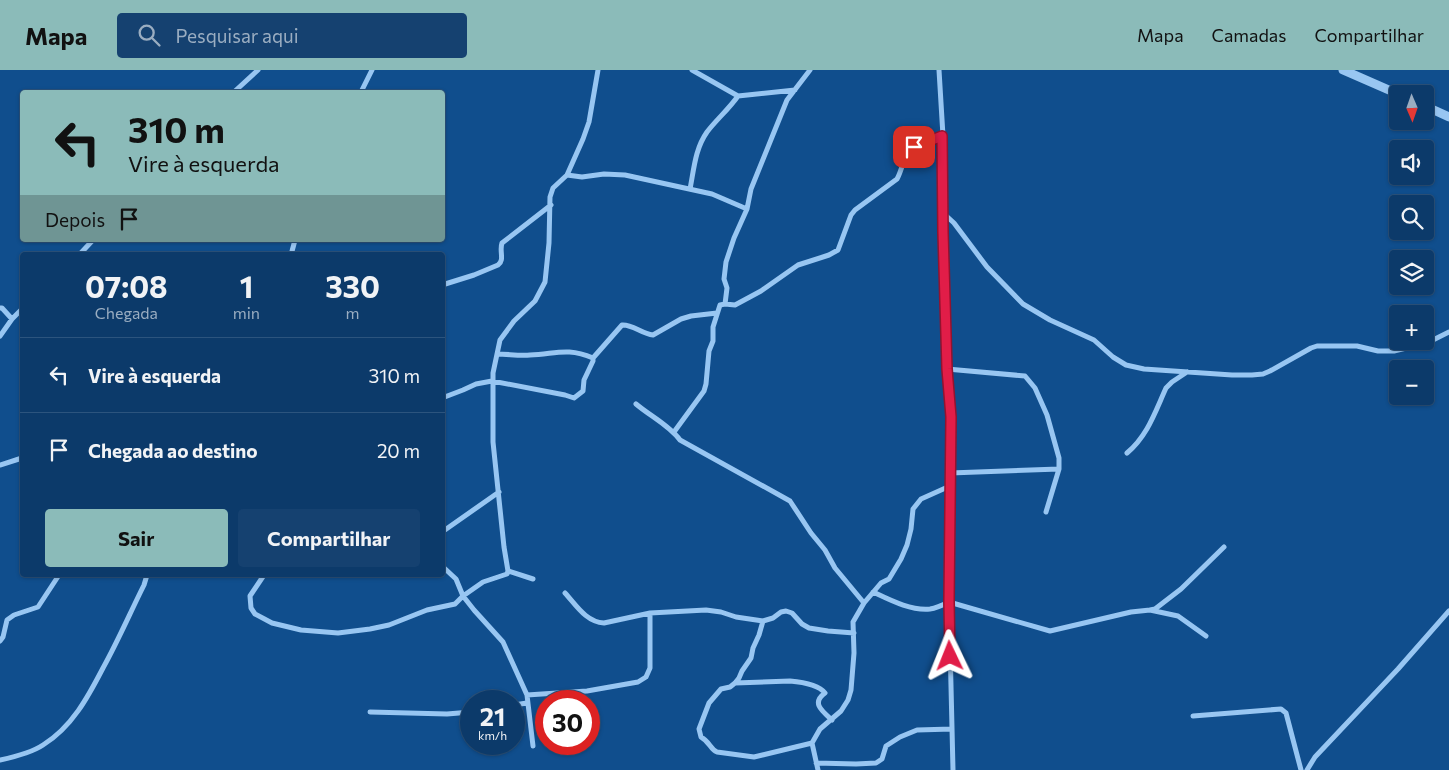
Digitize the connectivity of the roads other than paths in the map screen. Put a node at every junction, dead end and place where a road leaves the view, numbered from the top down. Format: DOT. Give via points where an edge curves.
graph roads {
  1 [pos="258,70"];
  2 [pos="372,70"];
  3 [pos="598,70"];
  4 [pos="692,70"];
  5 [pos="810,70"];
  6 [pos="938,70"];
  7 [pos="1343,70"];
  8 [pos="236,90"];
  9 [pos="362,90"];
  10 [pos="795,90"];
  11 [pos="1389,90"];
  12 [pos="738,96"];
  13 [pos="1434,110"];
  14 [pos="1449,117"];
  15 [pos="942,136"];
  16 [pos="567,175"];
  17 [pos="690,189"];
  18 [pos="550,205"];
  19 [pos="747,209"];
  20 [pos="942,212"];
  21 [pos="91,242"];
  22 [pos="83,252"];
  23 [pos="445,284"];
  24 [pos="725,304"];
  25 [pos="0,308"];
  26 [pos="20,311"];
  27 [pos="717,313"];
  28 [pos="12,319"];
  29 [pos="1449,332"];
  30 [pos="0,336"];
  31 [pos="497,354"];
  32 [pos="593,358"];
  33 [pos="947,369"];
  34 [pos="1187,372"];
  35 [pos="492,381"];
  36 [pos="445,397"];
  37 [pos="636,404"];
  38 [pos="674,432"];
  39 [pos="1126,453"];
  40 [pos="20,459"];
  41 [pos="0,465"];
  42 [pos="1059,469"];
  43 [pos="950,473"];
  44 [pos="950,486"];
  45 [pos="499,492"];
  46 [pos="1046,512"];
  47 [pos="445,530"];
  48 [pos="1224,547"];
  49 [pos="445,569"];
  50 [pos="508,571"];
  51 [pos="58,577"];
  52 [pos="146,577"];
  53 [pos="263,577"];
  54 [pos="532,579"];
  55 [pos="874,592"];
  56 [pos="565,593"];
  57 [pos="463,596"];
  58 [pos="949,602"];
  59 [pos="864,603"];
  60 [pos="1150,610"];
  61 [pos="1449,611"];
  62 [pos="650,613"];
  63 [pos="763,621"];
  64 [pos="854,633"];
  65 [pos="1206,636"];
  66 [pos="0,641"];
  67 [pos="735,683"];
  68 [pos="527,695"];
  69 [pos="527,703"];
  70 [pos="370,712"];
  71 [pos="460,713"];
  72 [pos="1193,716"];
  73 [pos="832,720"];
  74 [pos="952,729"];
  75 [pos="812,743"];
  76 [pos="534,746"];
  77 [pos="0,760"];
  78 [pos="816,762"];
  79 [pos="818,770"];
  80 [pos="953,770"];
  81 [pos="1301,770"];
  82 [pos="1307,770"];
  1 -- 8 [label="street"];
  2 -- 9 [label="street"];
  3 -- 16 [label="street" via="589,122"];
  4 -- 12 [label="street"];
  5 -- 10 [label="street"];
  6 -- 15 [label="street"];
  7 -- 11 [label="street"];
  10 -- 12 [label="street"];
  10 -- 19 [label="street" via="787,100 751,189"];
  12 -- 17 [label="street" via="702,141"];
  13 -- 14 [label="street"];
  15 -- 20 [label="street"];
  15 -- 24 [label="street" via="909,151 897,179 855,210 838,250 798,265 761,291 735,304"];
  16 -- 17 [label="street" via="616,174"];
  16 -- 18 [label="street" via="553,188"];
  17 -- 19 [label="street" via="712,194"];
  18 -- 23 [label="street" via="502,243 501,263"];
  18 -- 31 [label="street" via="545,282 535,301 500,340"];
  19 -- 24 [label="street" via="726,262"];
  20 -- 33 [label="street"];
  20 -- 34 [label="street" via="987,267 1023,304 1094,340 1126,365"];
  21 -- 22 [label="street"];
  24 -- 27 [label="street"];
  25 -- 28 [label="street"];
  26 -- 28 [label="street"];
  27 -- 32 [label="street" via="680,319 653,335 620,326"];
  27 -- 38 [label="street" via="713,341 708,351 704,391"];
  28 -- 30 [label="street"];
  29 -- 34 [label="street" via="1427,343 1378,352 1357,346 1317,346 1258,374 1232,376"];
  31 -- 32 [label="street" via="561,351"];
  31 -- 35 [label="street"];
  32 -- 35 [label="street" via="583,391 574,398"];
  33 -- 42 [label="street" via="1025,376 1036,388 1047,415"];
  33 -- 43 [label="street" via="951,417"];
  34 -- 39 [label="street" via="1166,388 1145,433"];
  35 -- 36 [label="street"];
  35 -- 45 [label="street" via="493,442"];
  37 -- 38 [label="street"];
  38 -- 59 [label="street" via="680,440 790,501 834,568"];
  40 -- 41 [label="street"];
  42 -- 43 [label="street"];
  42 -- 46 [label="street"];
  43 -- 44 [label="street"];
  44 -- 55 [label="street" via="920,499 913,509 911,529 901,559 889,579"];
  44 -- 58 [label="street"];
  45 -- 47 [label="street"];
  45 -- 50 [label="street"];
  48 -- 60 [label="street" via="1181,589"];
  49 -- 57 [label="street" via="456,579"];
  50 -- 54 [label="street"];
  50 -- 57 [label="street" via="508,574 483,582"];
  51 -- 66 [label="street" via="38,607 7,620"];
  52 -- 77 [label="street" via="106,663 72,720 42,746"];
  53 -- 57 [label="street" via="250,596 255,614 272,623 315,632 370,630 455,604"];
  55 -- 58 [label="street" via="909,606 929,609"];
  55 -- 59 [label="street"];
  56 -- 62 [label="street" via="597,622"];
  57 -- 68 [label="street" via="503,642"];
  58 -- 60 [label="street" via="1050,631"];
  58 -- 74 [label="street"];
  59 -- 64 [label="street" via="853,622"];
  60 -- 65 [label="street" via="1178,616"];
  61 -- 82 [label="street" via="1315,757"];
  62 -- 63 [label="street" via="714,610"];
  62 -- 68 [label="street" via="650,668 646,677 638,682 597,690"];
  63 -- 64 [label="street" via="786,611 809,628"];
  63 -- 67 [label="street" via="751,658"];
  64 -- 73 [label="street" via="851,690 848,700"];
  67 -- 73 [label="street" via="790,681 815,687 824,693 818,702"];
  67 -- 75 [label="street" via="721,689 709,703 699,729 701,737 714,751 754,757"];
  68 -- 69 [label="street"];
  69 -- 76 [label="street"];
  70 -- 71 [label="street"];
  72 -- 81 [label="street" via="1281,708 1286,713"];
  73 -- 75 [label="street" via="820,729"];
  74 -- 78 [label="street" via="917,730 900,737 886,746 882,759 876,763"];
  74 -- 80 [label="street"];
  75 -- 78 [label="street"];
  78 -- 79 [label="street"];
}
